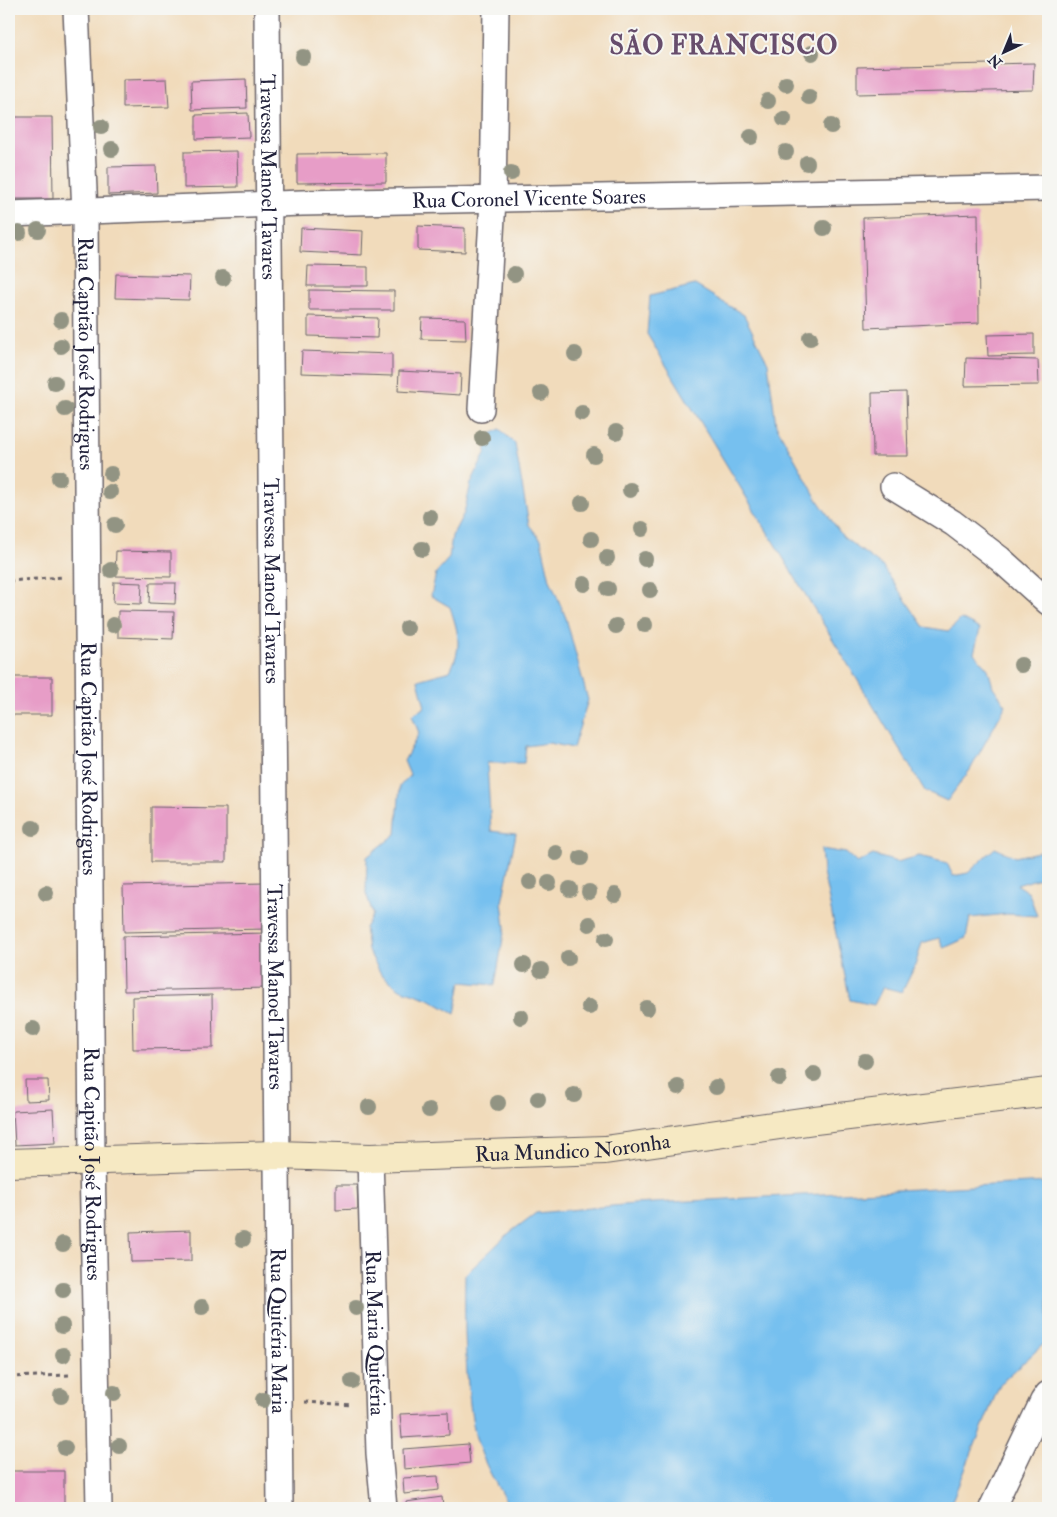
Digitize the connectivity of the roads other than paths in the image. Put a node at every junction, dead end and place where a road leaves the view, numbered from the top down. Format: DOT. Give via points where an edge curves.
graph roads {
  1 [pos="76,9"];
  2 [pos="267,9"];
  3 [pos="496,9"];
  4 [pos="1048,188"];
  5 [pos="493,200"];
  6 [pos="268,204"];
  7 [pos="85,212"];
  8 [pos="9,214"];
  9 [pos="481,409"];
  10 [pos="892,486"];
  11 [pos="1048,602"];
  12 [pos="1048,1092"];
  13 [pos="277,1155"];
  14 [pos="370,1158"];
  15 [pos="92,1161"];
  16 [pos="9,1163"];
  17 [pos="1048,1394"];
  18 [pos="99,1508"];
  19 [pos="280,1508"];
  20 [pos="384,1508"];
  21 [pos="992,1508"];
  1 -- 7 [label="street, Rua Capitão José Rodrigues"];
  2 -- 6 [label="street, Travessa Manoel Tavares"];
  3 -- 5 [label="street"];
  4 -- 5 [label="street, Rua Coronel Vicente Soares"];
  5 -- 6 [label="street, Rua Coronel Vicente Soares"];
  5 -- 9 [label="street"];
  6 -- 7 [label="street, Rua Coronel Vicente Soares"];
  6 -- 13 [label="street, Travessa Manoel Tavares"];
  7 -- 8 [label="street, Rua Coronel Vicente Soares"];
  7 -- 15 [label="street, Rua Capitão José Rodrigues"];
  10 -- 11 [label="street" via="953,523"];
  12 -- 14 [label="street, Rua Mundico Noronha" via="815,1120 614,1150"];
  13 -- 14 [label="street, Rua Mundico Noronha"];
  13 -- 15 [label="street, Rua Mundico Noronha"];
  13 -- 19 [label="street, Rua Quitéria Maria"];
  14 -- 20 [label="street, Rua Maria Quitéria" via="377,1406"];
  15 -- 16 [label="street, Rua Mundico Noronha"];
  15 -- 18 [label="street, Rua Capitão José Rodrigues"];
  17 -- 21 [label="street"];
}
